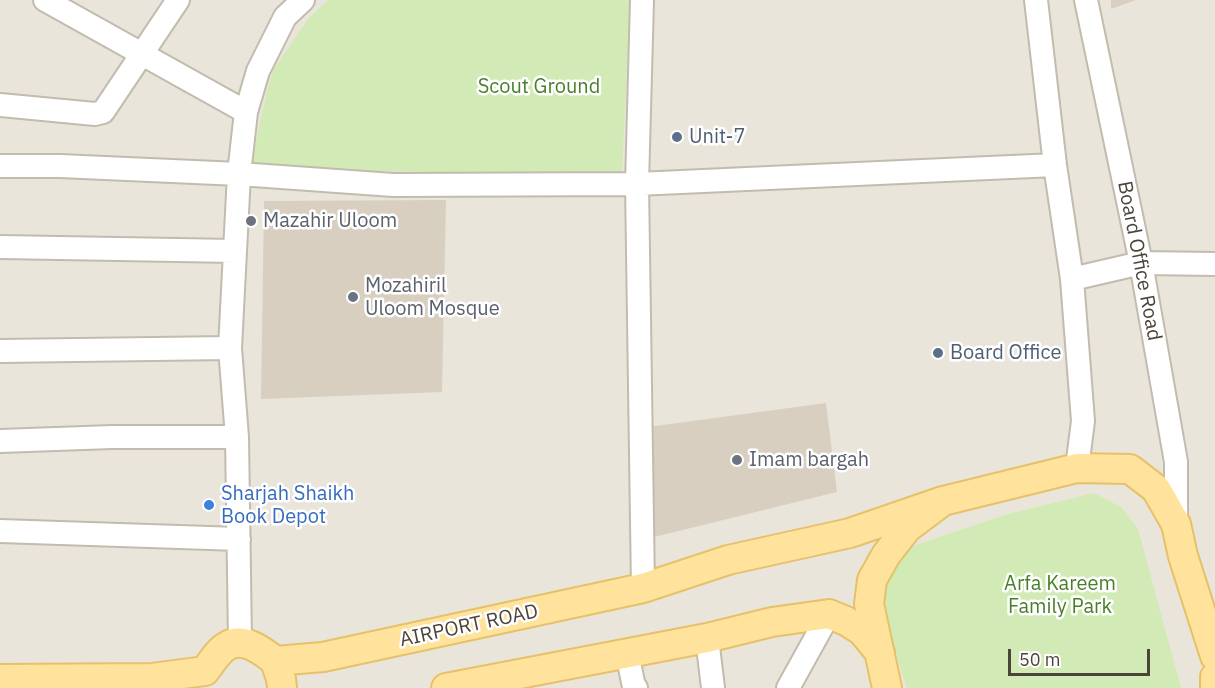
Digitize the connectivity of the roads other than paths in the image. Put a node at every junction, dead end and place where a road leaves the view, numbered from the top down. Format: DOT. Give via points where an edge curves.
graph roads {
  1 [pos="45,0"];
  2 [pos="178,0"];
  3 [pos="303,0"];
  4 [pos="642,0"];
  5 [pos="1036,0"];
  6 [pos="1086,0"];
  7 [pos="281,9"];
  8 [pos="142,53"];
  9 [pos="0,105"];
  10 [pos="246,112"];
  11 [pos="1055,165"];
  12 [pos="0,166"];
  13 [pos="238,174"];
  14 [pos="637,184"];
  15 [pos="0,247"];
  16 [pos="235,250"];
  17 [pos="1140,263"];
  18 [pos="1215,264"];
  19 [pos="1072,279"];
  20 [pos="230,348"];
  21 [pos="0,351"];
  22 [pos="237,437"];
  23 [pos="0,441"];
  24 [pos="1077,468"];
  25 [pos="943,501"];
  26 [pos="1176,524"];
  27 [pos="0,531"];
  28 [pos="238,539"];
  29 [pos="644,588"];
  30 [pos="829,614"];
  31 [pos="707,638"];
  32 [pos="240,642"];
  33 [pos="627,653"];
  34 [pos="880,653"];
  35 [pos="1215,656"];
  36 [pos="275,661"];
  37 [pos="1215,677"];
  38 [pos="0,679"];
  39 [pos="202,680"];
  40 [pos="522,680"];
  41 [pos="282,688"];
  42 [pos="446,688"];
  43 [pos="636,688"];
  44 [pos="713,688"];
  45 [pos="788,688"];
  46 [pos="887,688"];
  47 [pos="1215,688"];
  1 -- 8 [label="street"];
  2 -- 8 [label="street"];
  3 -- 7 [label="street"];
  4 -- 14 [label="street"];
  5 -- 11 [label="street"];
  6 -- 17 [label="street, Board Office Road"];
  7 -- 10 [label="street"];
  8 -- 9 [label="street" via="103,112"];
  8 -- 10 [label="street"];
  10 -- 13 [label="street"];
  11 -- 14 [label="street"];
  11 -- 19 [label="street"];
  12 -- 13 [label="street"];
  13 -- 14 [label="street" via="393,185"];
  13 -- 16 [label="street"];
  14 -- 29 [label="street"];
  15 -- 16 [label="street"];
  16 -- 20 [label="street"];
  17 -- 18 [label="street"];
  17 -- 19 [label="street"];
  17 -- 26 [label="street, Board Office Road" via="1176,462"];
  19 -- 24 [label="street" via="1083,421"];
  20 -- 21 [label="street"];
  20 -- 22 [label="street"];
  22 -- 23 [label="street"];
  22 -- 28 [label="street"];
  24 -- 25 [label="main road, AIRPORT ROAD"];
  24 -- 26 [label="main road, AIRPORT ROAD" via="1130,469 1156,489"];
  25 -- 29 [label="main road, AIRPORT ROAD" via="850,533 728,560"];
  25 -- 34 [label="main road" via="907,528 872,580 869,604"];
  26 -- 35 [label="main road, AIRPORT ROAD"];
  27 -- 28 [label="street"];
  28 -- 32 [label="street"];
  29 -- 36 [label="main road, AIRPORT ROAD" via="322,657"];
  30 -- 31 [label="main road" via="772,622"];
  30 -- 34 [label="main road" via="862,631"];
  30 -- 45 [label="street"];
  31 -- 33 [label="main road"];
  31 -- 44 [label="street"];
  32 -- 36 [label="main road" via="262,650"];
  32 -- 39 [label="main road" via="228,645 216,656"];
  33 -- 40 [label="main road"];
  33 -- 43 [label="street"];
  34 -- 46 [label="main road"];
  36 -- 41 [label="main road"];
  37 -- 47 [label="main road"];
  38 -- 39 [label="main road"];
  40 -- 42 [label="main road"];
}
